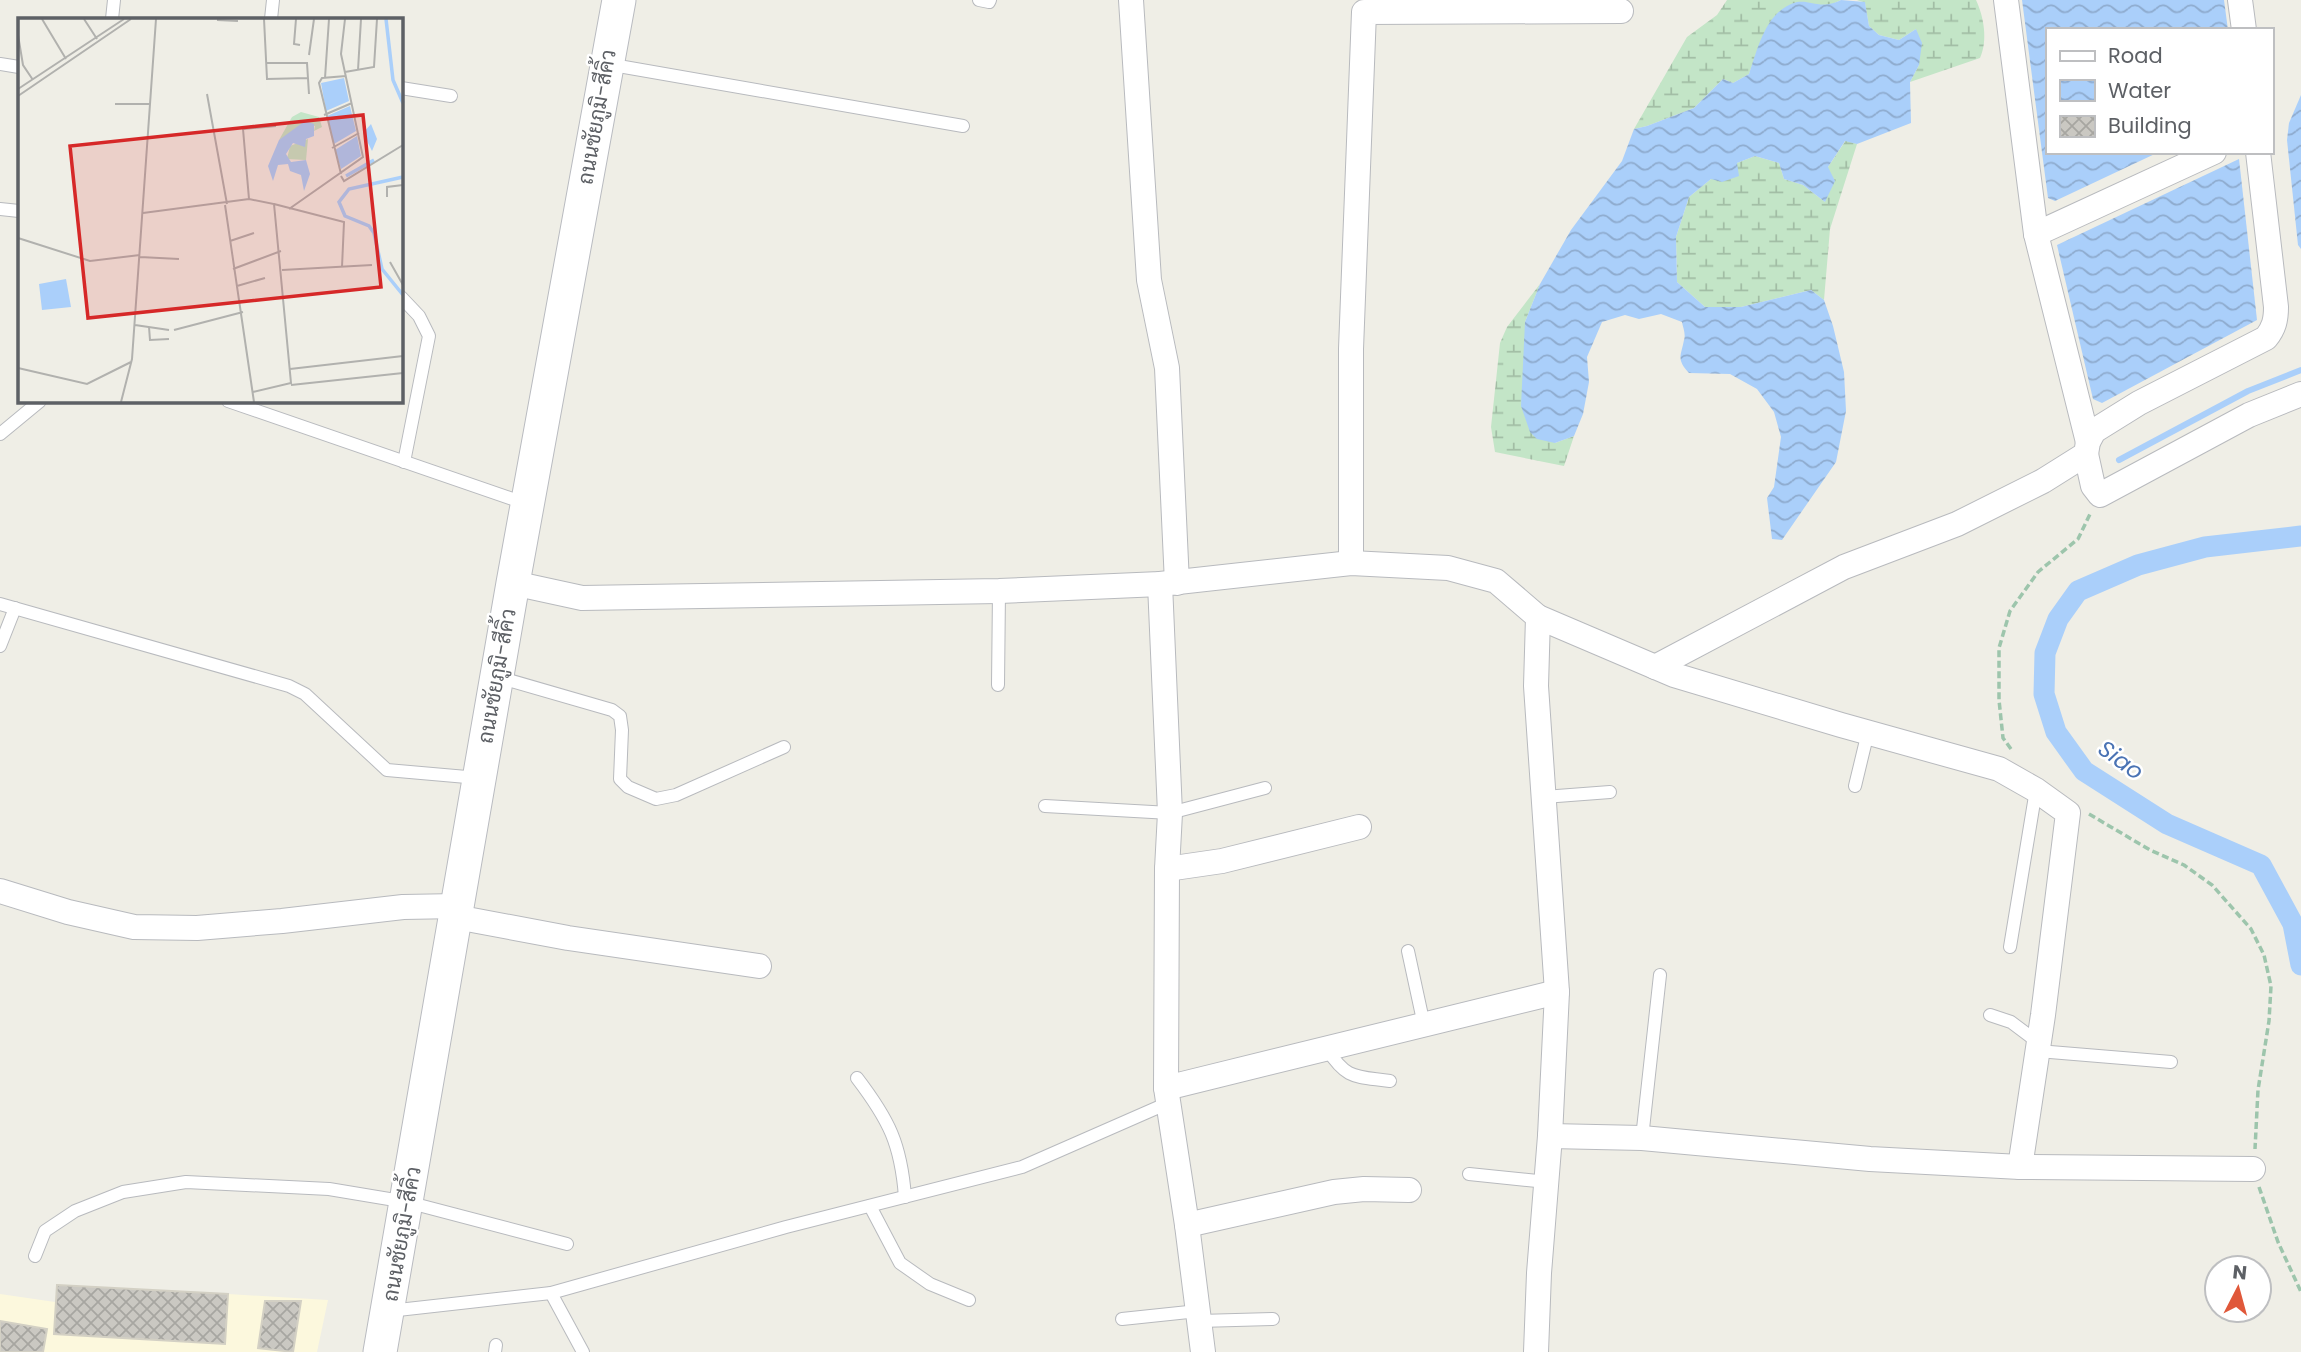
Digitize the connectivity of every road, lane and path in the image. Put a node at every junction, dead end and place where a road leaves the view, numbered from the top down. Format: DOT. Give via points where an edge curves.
graph roads {
  1 [pos="114,0"];
  2 [pos="273,0"];
  3 [pos="619,0"];
  4 [pos="979,0"];
  5 [pos="990,0"];
  6 [pos="1131,0"];
  7 [pos="2006,0"];
  8 [pos="2240,0"];
  9 [pos="1622,5"];
  10 [pos="1364,6"];
  11 [pos="1496,6"];
  12 [pos="112,18"];
  13 [pos="271,18"];
  14 [pos="2244,28"];
  15 [pos="0,64"];
  16 [pos="607,64"];
  17 [pos="18,67"];
  18 [pos="402,88"];
  19 [pos="452,96"];
  20 [pos="963,126"];
  21 [pos="2210,154"];
  22 [pos="2259,154"];
  23 [pos="0,209"];
  24 [pos="18,211"];
  25 [pos="2036,234"];
  26 [pos="402,298"];
  27 [pos="2301,394"];
  28 [pos="39,402"];
  29 [pos="231,402"];
  30 [pos="0,434"];
  31 [pos="404,461"];
  32 [pos="2091,469"];
  33 [pos="527,504"];
  34 [pos="1351,563"];
  35 [pos="513,583"];
  36 [pos="1168,583"];
  37 [pos="999,591"];
  38 [pos="0,604"];
  39 [pos="15,608"];
  40 [pos="1538,617"];
  41 [pos="0,646"];
  42 [pos="1655,667"];
  43 [pos="497,677"];
  44 [pos="998,685"];
  45 [pos="1868,732"];
  46 [pos="784,747"];
  47 [pos="2015,755"];
  48 [pos="480,778"];
  49 [pos="1855,786"];
  50 [pos="1265,788"];
  51 [pos="2036,790"];
  52 [pos="1610,792"];
  53 [pos="1544,797"];
  54 [pos="1045,806"];
  55 [pos="2083,810"];
  56 [pos="1170,813"];
  57 [pos="1360,827"];
  58 [pos="1167,869"];
  59 [pos="0,891"];
  60 [pos="457,912"];
  61 [pos="2010,947"];
  62 [pos="1408,951"];
  63 [pos="758,966"];
  64 [pos="1660,975"];
  65 [pos="1557,992"];
  66 [pos="1990,1015"];
  67 [pos="1424,1025"];
  68 [pos="2038,1047"];
  69 [pos="1327,1049"];
  70 [pos="2171,1062"];
  71 [pos="857,1078"];
  72 [pos="1390,1081"];
  73 [pos="1167,1095"];
  74 [pos="1550,1136"];
  75 [pos="1642,1138"];
  76 [pos="2020,1167"];
  77 [pos="2253,1169"];
  78 [pos="1469,1174"];
  79 [pos="1547,1182"];
  80 [pos="1409,1190"];
  81 [pos="905,1197"];
  82 [pos="407,1202"];
  83 [pos="870,1206"];
  84 [pos="1187,1225"];
  85 [pos="567,1244"];
  86 [pos="35,1256"];
  87 [pos="2301,1292"];
  88 [pos="551,1293"];
  89 [pos="969,1300"];
  90 [pos="389,1311"];
  91 [pos="1198,1316"];
  92 [pos="1122,1318"];
  93 [pos="1273,1319"];
  94 [pos="380,1352"];
  95 [pos="583,1352"];
  96 [pos="1203,1352"];
  97 [pos="1536,1352"];
  1 -- 12 [label="lane"];
  2 -- 13 [label="lane"];
  3 -- 16 [label="main road, ถนนชัยภูมิ-สีคิ้ว"];
  4 -- 5 [label="lane"];
  6 -- 36 [label="street" via="1149,280 1167,368"];
  7 -- 25 [label="street"];
  8 -- 14 [label="street"];
  9 -- 11 [label="street"];
  10 -- 11 [label="street"];
  10 -- 34 [label="street" via="1351,349"];
  15 -- 17 [label="lane"];
  16 -- 20 [label="lane"];
  16 -- 33 [label="main road, ถนนชัยภูมิ-สีคิ้ว"];
  18 -- 19 [label="lane"];
  21 -- 25 [label="street"];
  22 -- 32 [label="street" via="2276,307 2273,330 2266,338 2094,431"];
  23 -- 24 [label="lane"];
  25 -- 32 [label="street"];
  26 -- 31 [label="lane" via="429,336"];
  27 -- 32 [label="street"];
  28 -- 30 [label="lane"];
  29 -- 31 [label="lane"];
  31 -- 33 [label="lane"];
  32 -- 42 [label="street" via="2043,481 1957,524 1844,567"];
  32 -- 47 [label="path" via="2078,539 2038,572 2010,611 1999,648 2003,738"];
  33 -- 35 [label="main road, ถนนชัยภูมิ-สีคิ้ว"];
  34 -- 36 [label="street"];
  34 -- 40 [label="street" via="1448,568 1496,581"];
  35 -- 37 [label="street" via="582,598"];
  35 -- 43 [label="main road, ถนนชัยภูมิ-สีคิ้ว"];
  36 -- 37 [label="street"];
  36 -- 56 [label="street"];
  37 -- 44 [label="lane"];
  38 -- 39 [label="lane"];
  39 -- 41 [label="lane"];
  39 -- 48 [label="lane" via="289,686 305,694 387,770"];
  40 -- 42 [label="street"];
  40 -- 53 [label="street" via="1536,686"];
  42 -- 45 [label="street"];
  43 -- 46 [label="lane" via="620,716 620,779 656,799 676,795"];
  43 -- 48 [label="main road, ถนนชัยภูมิ-สีคิ้ว"];
  45 -- 49 [label="lane"];
  45 -- 51 [label="street" via="1998,769"];
  48 -- 60 [label="main road, ถนนชัยภูมิ-สีคิ้ว"];
  50 -- 56 [label="lane"];
  51 -- 61 [label="lane"];
  51 -- 68 [label="street" via="2068,813"];
  52 -- 53 [label="lane"];
  53 -- 65 [label="street"];
  54 -- 56 [label="lane"];
  55 -- 77 [label="path" via="2184,865 2212,886 2251,929 2264,955 2271,986"];
  56 -- 58 [label="street"];
  57 -- 58 [label="street" via="1222,861"];
  58 -- 73 [label="street"];
  59 -- 60 [label="street" via="134,927 197,928 403,907"];
  60 -- 63 [label="street" via="568,938"];
  60 -- 82 [label="main road, ถนนชัยภูมิ-สีคิ้ว"];
  62 -- 67 [label="lane"];
  64 -- 75 [label="lane"];
  65 -- 67 [label="street"];
  65 -- 74 [label="street"];
  66 -- 68 [label="lane" via="2011,1022"];
  67 -- 69 [label="street"];
  68 -- 70 [label="lane"];
  68 -- 76 [label="street"];
  69 -- 72 [label="lane" via="1351,1076"];
  69 -- 73 [label="street"];
  71 -- 81 [label="lane" via="894,1135"];
  73 -- 81 [label="lane" via="1022,1167"];
  73 -- 84 [label="street"];
  74 -- 75 [label="street"];
  74 -- 79 [label="street"];
  75 -- 76 [label="street"];
  76 -- 77 [label="street"];
  77 -- 87 [label="path"];
  78 -- 79 [label="lane"];
  79 -- 97 [label="street"];
  80 -- 84 [label="street" via="1334,1192"];
  81 -- 83 [label="lane"];
  82 -- 85 [label="lane"];
  82 -- 86 [label="lane" via="330,1189 186,1182 122,1192 75,1211 46,1231"];
  82 -- 90 [label="main road, ถนนชัยภูมิ-สีคิ้ว"];
  83 -- 88 [label="lane"];
  83 -- 89 [label="lane" via="900,1263 930,1284"];
  84 -- 91 [label="street"];
  88 -- 90 [label="lane"];
  88 -- 95 [label="lane"];
  90 -- 94 [label="main road, ถนนชัยภูมิ-สีคิ้ว"];
  91 -- 92 [label="lane"];
  91 -- 93 [label="lane"];
  91 -- 96 [label="street"];
}
